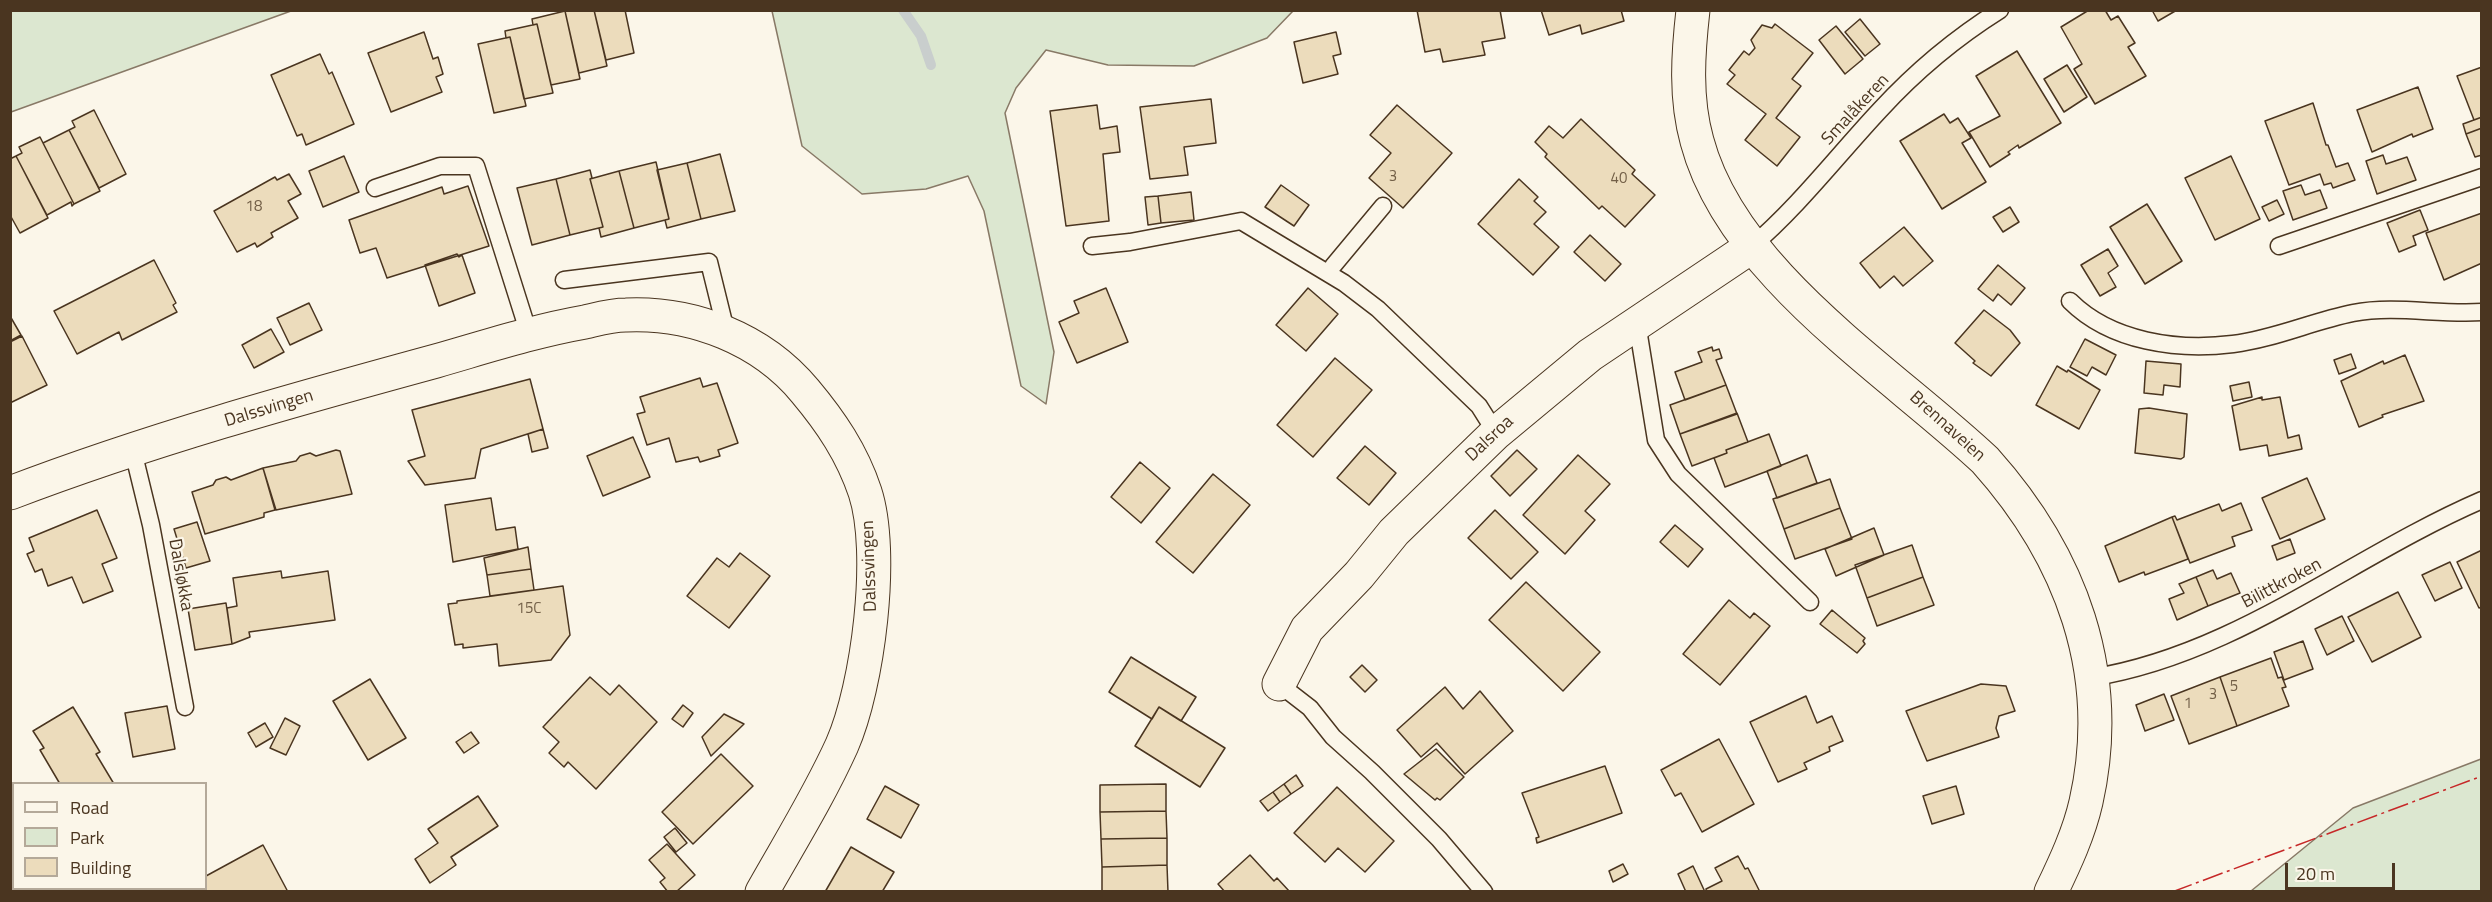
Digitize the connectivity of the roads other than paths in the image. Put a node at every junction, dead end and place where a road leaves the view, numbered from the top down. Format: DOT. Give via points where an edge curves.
graph roads {
  1 [pos="1693,10"];
  2 [pos="2000,10"];
  3 [pos="2481,177"];
  4 [pos="375,188"];
  5 [pos="1383,206"];
  6 [pos="1092,246"];
  7 [pos="2279,246"];
  8 [pos="1751,247"];
  9 [pos="1333,266"];
  10 [pos="564,280"];
  11 [pos="2070,301"];
  12 [pos="2481,312"];
  13 [pos="1637,323"];
  14 [pos="726,331"];
  15 [pos="530,334"];
  16 [pos="1496,432"];
  17 [pos="133,451"];
  18 [pos="10,492"];
  19 [pos="2481,500"];
  20 [pos="1810,602"];
  21 [pos="2090,678"];
  22 [pos="1280,684"];
  23 [pos="185,707"];
  24 [pos="762,891"];
  25 [pos="1484,891"];
  26 [pos="2051,891"];
  1 -- 8 [label="street, Brennaveien" via="1689,83 1697,141 1717,194"];
  2 -- 8 [label="lane, Smalåkeren" via="1914,76 1786,216"];
  3 -- 7 [label="lane"];
  4 -- 15 [label="lane" via="440,166 476,166"];
  5 -- 9 [label="lane"];
  6 -- 16 [label="lane" via="1241,221 1344,283 1378,309 1479,406"];
  8 -- 13 [label="street, Dalsroa"];
  8 -- 21 [label="street, Brennaveien" via="1850,344 1958,435 2008,486 2043,535 2070,592 2080,621"];
  10 -- 14 [label="lane" via="709,262"];
  11 -- 12 [label="lane" via="2084,315 2122,333 2155,343 2192,346 2234,344 2354,313"];
  13 -- 16 [label="street, Dalsroa" via="1547,388"];
  13 -- 20 [label="lane" via="1656,440 1678,474"];
  14 -- 15 [label="street, Dalssvingen" via="664,317 624,315"];
  14 -- 24 [label="street, Dalssvingen" via="786,368 831,422 866,495 873,542 872,620 859,697 843,744"];
  15 -- 17 [label="street, Dalssvingen" via="311,395"];
  16 -- 22 [label="street, Dalsroa" via="1394,532 1307,629"];
  17 -- 18 [label="street, Dalssvingen"];
  17 -- 23 [label="lane, Dalsløkka"];
  19 -- 21 [label="lane, Bilittkroken" via="2410,534 2290,604 2207,644 2122,673"];
  21 -- 26 [label="street, Brennaveien" via="2094,739 2086,803 2077,834"];
  22 -- 25 [label="lane" via="1310,708 1333,737 1439,839"];
}
